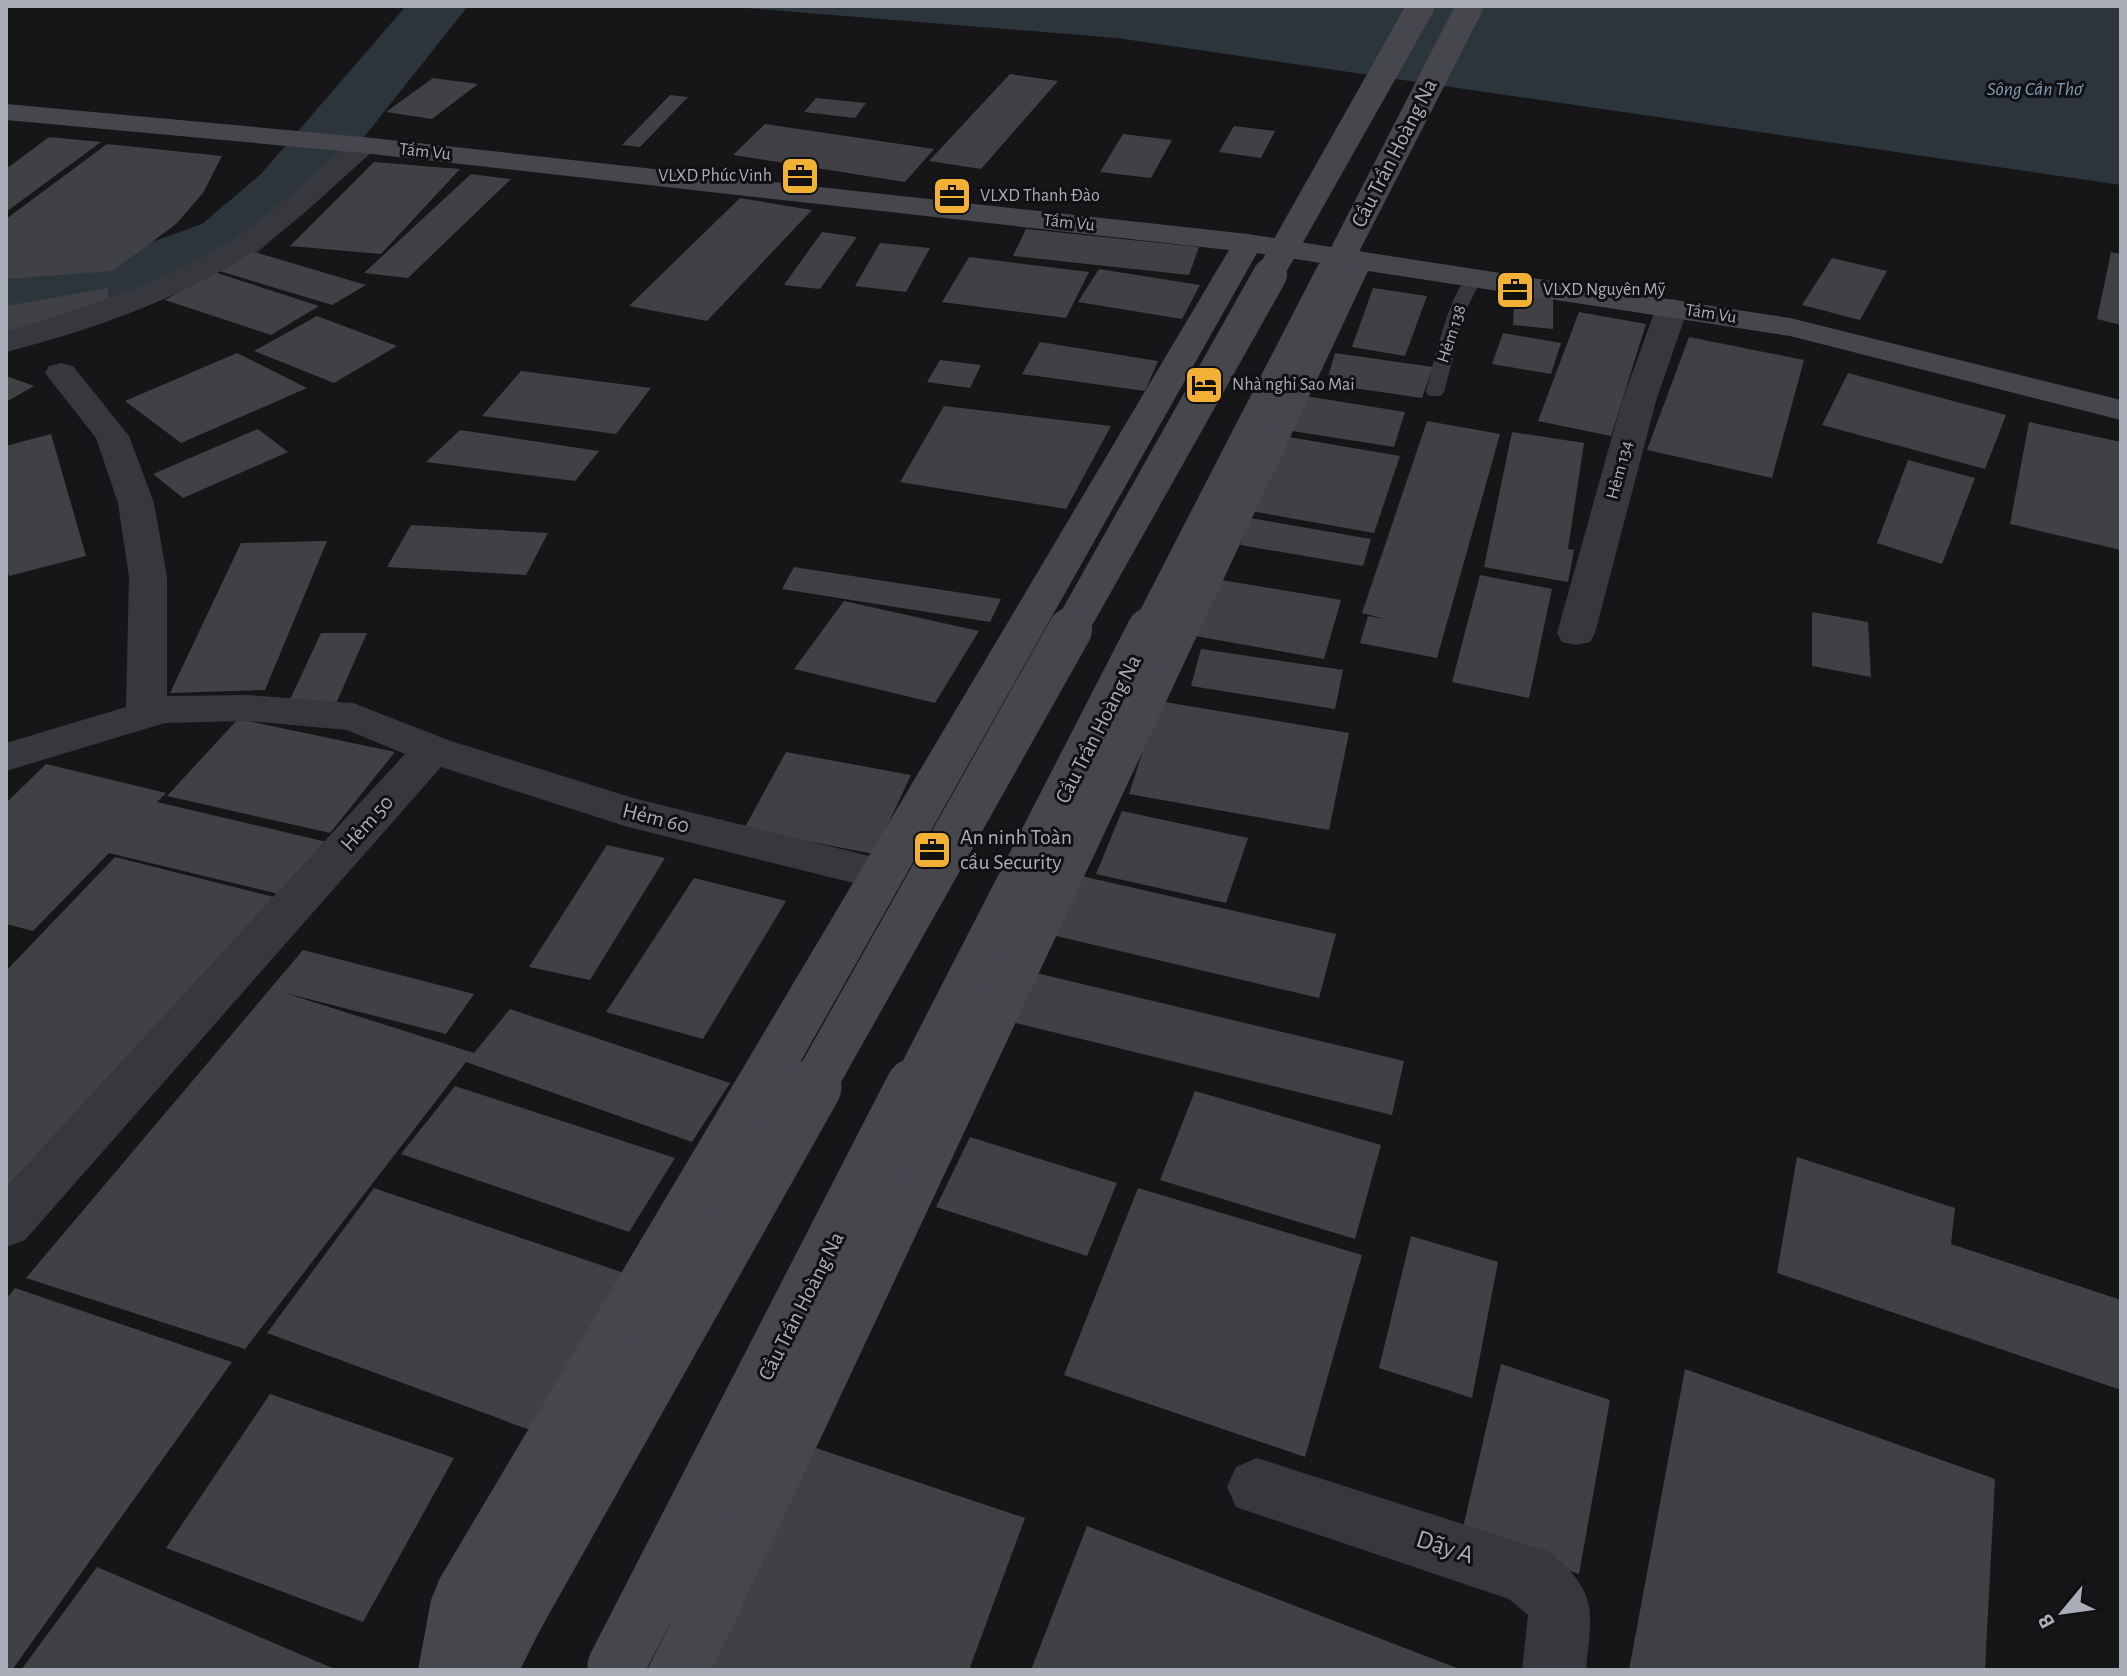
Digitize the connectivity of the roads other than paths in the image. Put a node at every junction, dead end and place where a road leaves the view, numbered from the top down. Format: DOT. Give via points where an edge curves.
graph roads {
  1 [pos="1421,6"];
  2 [pos="1470,6"];
  3 [pos="6,112"];
  4 [pos="362,145"];
  5 [pos="1248,243"];
  6 [pos="1358,260"];
  7 [pos="1474,278"];
  8 [pos="1672,308"];
  9 [pos="6,342"];
  10 [pos="61,373"];
  11 [pos="1435,392"];
  12 [pos="2121,410"];
  13 [pos="1576,633"];
  14 [pos="146,716"];
  15 [pos="433,750"];
  16 [pos="6,757"];
  17 [pos="882,874"];
  18 [pos="6,1224"];
  19 [pos="1257,1487"];
  20 [pos="499,1645"];
  21 [pos="615,1668"];
  22 [pos="450,1670"];
  23 [pos="679,1670"];
  24 [pos="1554,1670"];
  1 -- 20 [label="main road, Cầu Trần Hoàng Na, bridge"];
  2 -- 21 [label="main road, Cầu Trần Hoàng Na, bridge"];
  3 -- 4 [label="main road, Tầm Vu"];
  4 -- 5 [label="main road, Tầm Vu"];
  4 -- 9 [label="street" via="265,230 198,271 139,299"];
  5 -- 6 [label="main road, Tầm Vu"];
  5 -- 17 [label="main road"];
  6 -- 7 [label="main road, Tầm Vu"];
  6 -- 23 [label="main road"];
  7 -- 8 [label="main road, Tầm Vu"];
  7 -- 11 [label="lane, Hẻm 138" via="1457,312"];
  8 -- 12 [label="main road, Tầm Vu" via="1790,327"];
  8 -- 13 [label="street, Hẻm 134" via="1639,401"];
  10 -- 14 [label="street" via="112,436 136,503 148,577"];
  14 -- 15 [label="street" via="163,710 248,708 353,717"];
  14 -- 16 [label="street"];
  15 -- 17 [label="street, Hẻm 60" via="628,812"];
  15 -- 18 [label="street, Hẻm 50"];
  17 -- 22 [label="main road" via="462,1600"];
  19 -- 24 [label="street, Dãy A" via="1528,1574 1555,1597 1560,1612"];
}
